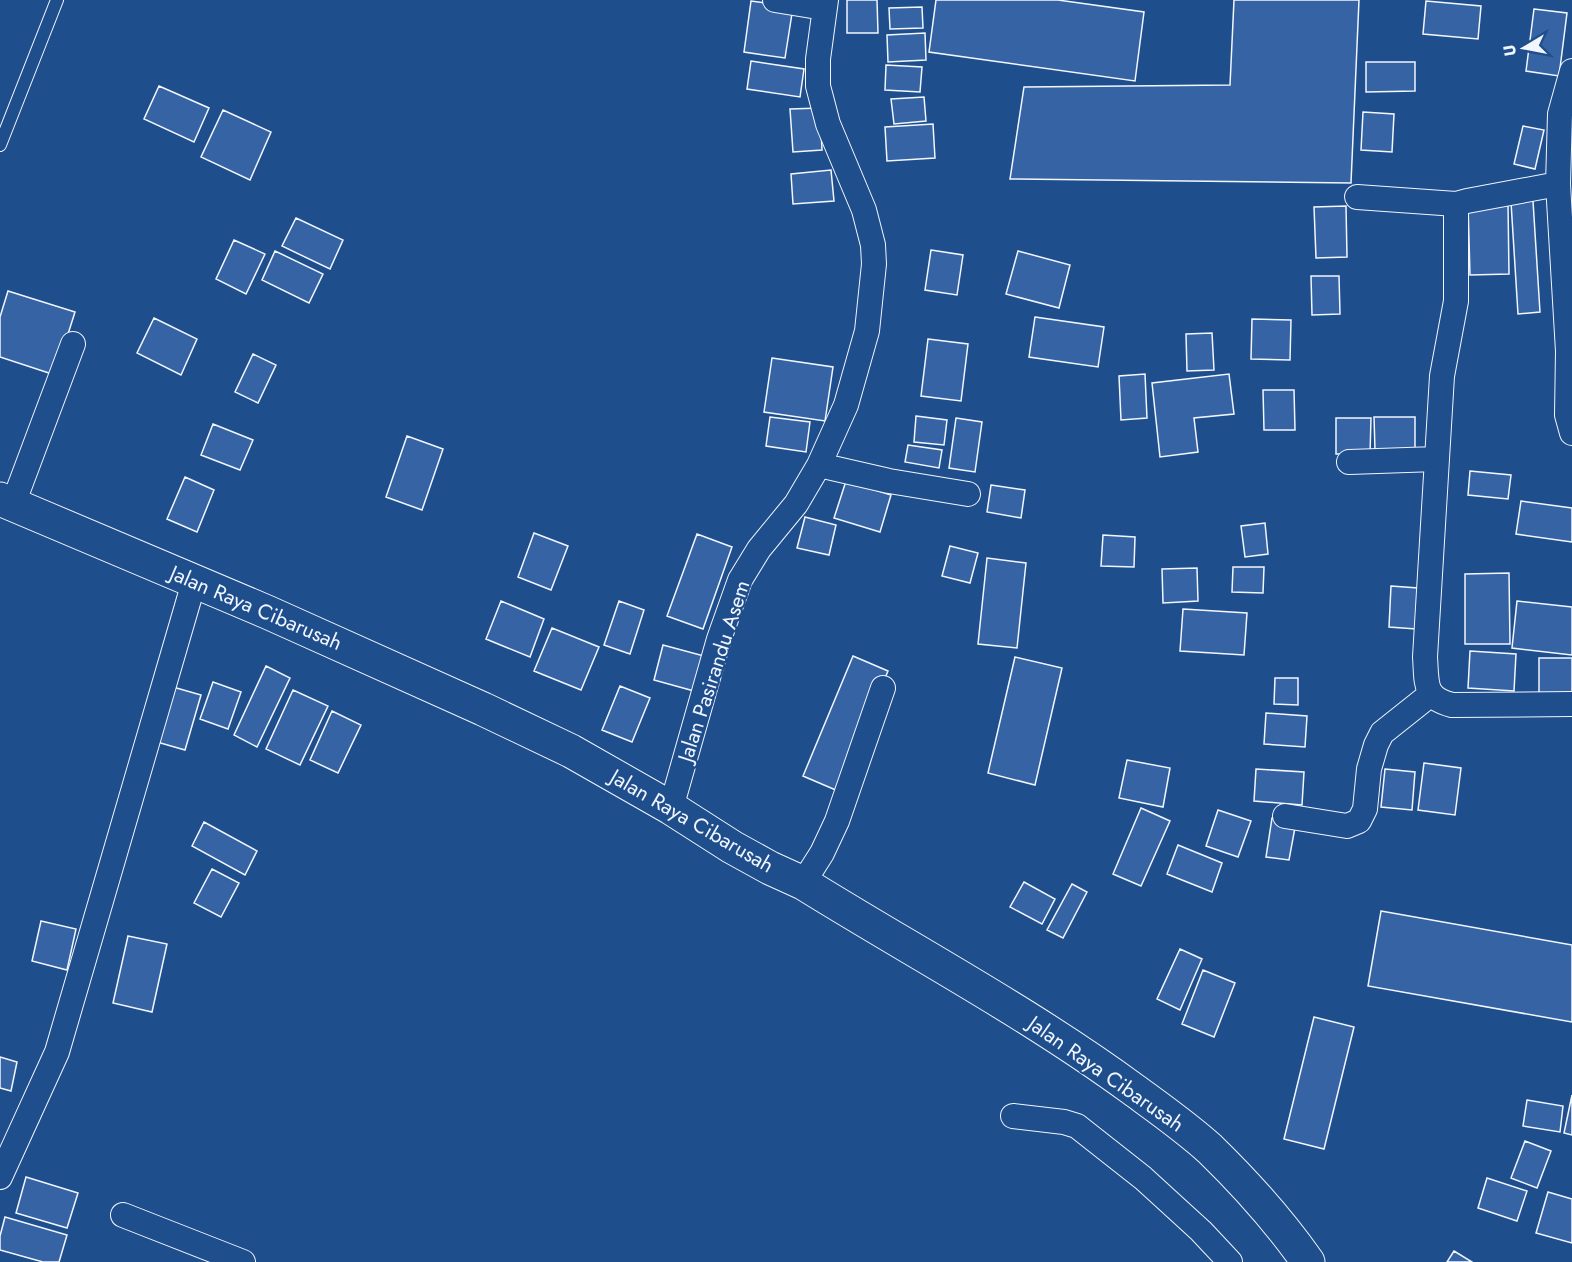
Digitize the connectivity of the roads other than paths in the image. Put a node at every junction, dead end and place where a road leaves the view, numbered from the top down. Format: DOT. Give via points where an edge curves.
graph roads {
  1 [pos="57,0"];
  2 [pos="775,0"];
  3 [pos="825,4"];
  4 [pos="1572,71"];
  5 [pos="0,145"];
  6 [pos="1558,184"];
  7 [pos="1357,197"];
  8 [pos="1456,204"];
  9 [pos="73,344"];
  10 [pos="1570,351"];
  11 [pos="1572,433"];
  12 [pos="1436,459"];
  13 [pos="1349,462"];
  14 [pos="819,465"];
  15 [pos="968,494"];
  16 [pos="7,501"];
  17 [pos="194,582"];
  18 [pos="883,688"];
  19 [pos="1431,694"];
  20 [pos="1572,704"];
  21 [pos="671,808"];
  22 [pos="1285,816"];
  23 [pos="803,883"];
  24 [pos="1012,1116"];
  25 [pos="0,1177"];
  26 [pos="123,1215"];
  27 [pos="243,1262"];
  28 [pos="1230,1262"];
  29 [pos="1308,1262"];
  1 -- 5 [label="lane"];
  2 -- 3 [label="street"];
  3 -- 14 [label="street, Jalan Pasirandu Asem" via="818,86 828,124 869,225 874,264 867,331 846,405"];
  4 -- 6 [label="street" via="1560,114"];
  6 -- 8 [label="street"];
  6 -- 10 [label="street"];
  7 -- 8 [label="street"];
  8 -- 12 [label="street" via="1456,301 1442,376"];
  9 -- 16 [label="street"];
  10 -- 11 [label="street" via="1567,415"];
  12 -- 13 [label="street"];
  12 -- 19 [label="street" via="1425,657"];
  14 -- 15 [label="street"];
  14 -- 21 [label="street, Jalan Pasirandu Asem" via="796,504 759,549 740,580 719,639"];
  16 -- 17 [label="main road, Jalan Raya Cibarusah"];
  17 -- 21 [label="main road, Jalan Raya Cibarusah" via="483,708 571,751"];
  17 -- 25 [label="street" via="57,1052"];
  18 -- 23 [label="street" via="837,821"];
  19 -- 20 [label="street" via="1452,705"];
  19 -- 22 [label="street" via="1382,733 1369,769 1364,813 1359,821 1347,826"];
  21 -- 23 [label="main road, Jalan Raya Cibarusah" via="732,847"];
  23 -- 29 [label="main road, Jalan Raya Cibarusah" via="1020,1013 1142,1096 1208,1148 1253,1192"];
  24 -- 28 [label="street" via="1077,1126 1143,1178"];
  26 -- 27 [label="street"];
}
